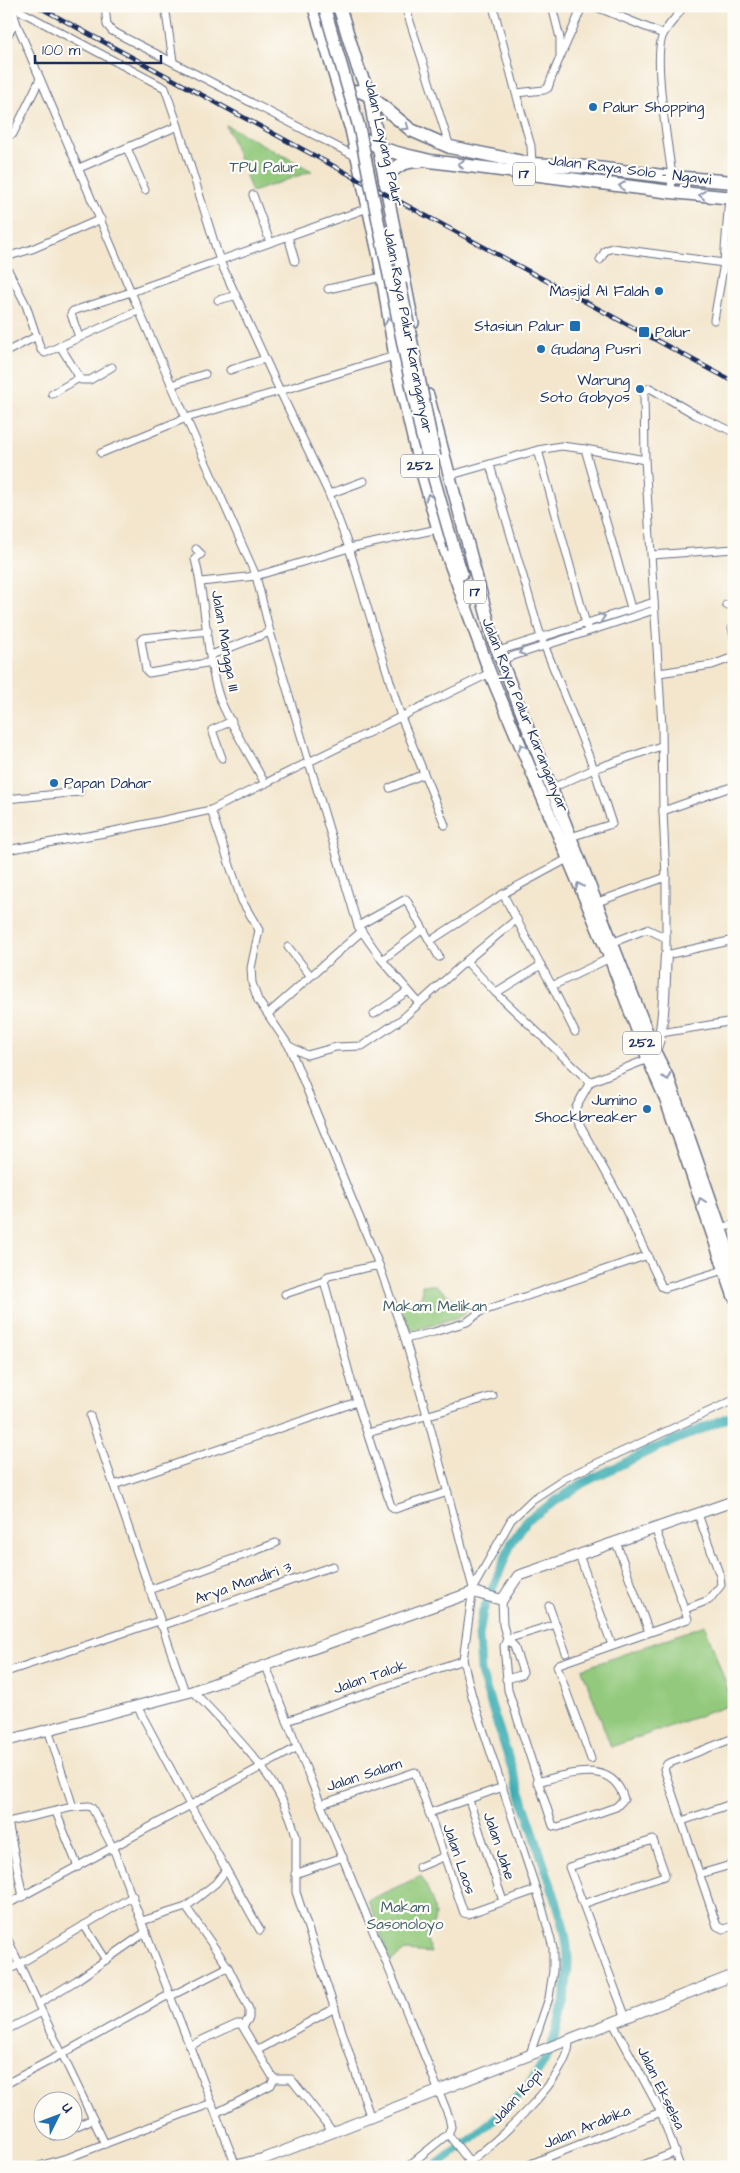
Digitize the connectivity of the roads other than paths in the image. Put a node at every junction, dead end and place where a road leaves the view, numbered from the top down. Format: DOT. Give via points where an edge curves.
graph roads {
  1 [pos="12,6"];
  2 [pos="105,6"];
  3 [pos="165,6"];
  4 [pos="314,6"];
  5 [pos="324,6"];
  6 [pos="331,6"];
  7 [pos="339,6"];
  8 [pos="405,6"];
  9 [pos="493,6"];
  10 [pos="552,6"];
  11 [pos="582,6"];
  12 [pos="594,6"];
  13 [pos="683,6"];
  14 [pos="16,22"];
  15 [pos="663,34"];
  16 [pos="6,38"];
  17 [pos="560,54"];
  18 [pos="173,61"];
  19 [pos="358,68"];
  20 [pos="336,74"];
  21 [pos="40,78"];
  22 [pos="516,93"];
  23 [pos="370,96"];
  24 [pos="343,100"];
  25 [pos="350,125"];
  26 [pos="178,126"];
  27 [pos="14,134"];
  28 [pos="378,146"];
  29 [pos="450,147"];
  30 [pos="127,148"];
  31 [pos="358,157"];
  32 [pos="430,161"];
  33 [pos="532,164"];
  34 [pos="79,168"];
  35 [pos="672,178"];
  36 [pos="385,181"];
  37 [pos="734,182"];
  38 [pos="145,190"];
  39 [pos="671,192"];
  40 [pos="253,195"];
  41 [pos="732,198"];
  42 [pos="368,208"];
  43 [pos="101,219"];
  44 [pos="288,236"];
  45 [pos="270,242"];
  46 [pos="400,253"];
  47 [pos="6,257"];
  48 [pos="378,257"];
  49 [pos="600,260"];
  50 [pos="220,261"];
  51 [pos="295,261"];
  52 [pos="724,263"];
  53 [pos="6,266"];
  54 [pos="382,277"];
  55 [pos="328,289"];
  56 [pos="131,292"];
  57 [pos="234,296"];
  58 [pos="218,300"];
  59 [pos="138,311"];
  60 [pos="714,320"];
  61 [pos="37,336"];
  62 [pos="79,337"];
  63 [pos="60,346"];
  64 [pos="6,352"];
  65 [pos="394,356"];
  66 [pos="265,359"];
  67 [pos="112,367"];
  68 [pos="230,370"];
  69 [pos="205,374"];
  70 [pos="79,378"];
  71 [pos="172,385"];
  72 [pos="280,391"];
  73 [pos="52,394"];
  74 [pos="186,418"];
  75 [pos="734,432"];
  76 [pos="585,449"];
  77 [pos="538,450"];
  78 [pos="101,453"];
  79 [pos="645,460"];
  80 [pos="490,465"];
  81 [pos="448,476"];
  82 [pos="364,481"];
  83 [pos="329,494"];
  84 [pos="438,529"];
  85 [pos="349,548"];
  86 [pos="458,548"];
  87 [pos="196,549"];
  88 [pos="734,549"];
  89 [pos="652,555"];
  90 [pos="256,576"];
  91 [pos="201,582"];
  92 [pos="654,602"];
  93 [pos="631,608"];
  94 [pos="654,610"];
  95 [pos="586,623"];
  96 [pos="732,627"];
  97 [pos="208,631"];
  98 [pos="588,631"];
  99 [pos="270,632"];
  100 [pos="492,635"];
  101 [pos="477,636"];
  102 [pos="541,637"];
  103 [pos="734,638"];
  104 [pos="544,645"];
  105 [pos="500,656"];
  106 [pos="734,657"];
  107 [pos="211,658"];
  108 [pos="490,673"];
  109 [pos="659,673"];
  110 [pos="401,717"];
  111 [pos="232,721"];
  112 [pos="661,746"];
  113 [pos="222,758"];
  114 [pos="309,763"];
  115 [pos="594,770"];
  116 [pos="424,774"];
  117 [pos="265,784"];
  118 [pos="734,786"];
  119 [pos="390,788"];
  120 [pos="546,791"];
  121 [pos="80,792"];
  122 [pos="6,799"];
  123 [pos="211,810"];
  124 [pos="663,811"];
  125 [pos="445,825"];
  126 [pos="565,838"];
  127 [pos="6,850"];
  128 [pos="572,857"];
  129 [pos="666,878"];
  130 [pos="503,894"];
  131 [pos="592,904"];
  132 [pos="517,919"];
  133 [pos="360,928"];
  134 [pos="423,929"];
  135 [pos="666,938"];
  136 [pos="430,941"];
  137 [pos="732,941"];
  138 [pos="608,944"];
  139 [pos="288,947"];
  140 [pos="734,949"];
  141 [pos="666,955"];
  142 [pos="439,957"];
  143 [pos="613,957"];
  144 [pos="382,960"];
  145 [pos="466,961"];
  146 [pos="541,965"];
  147 [pos="310,975"];
  148 [pos="552,986"];
  149 [pos="408,992"];
  150 [pos="496,992"];
  151 [pos="419,1003"];
  152 [pos="269,1013"];
  153 [pos="374,1014"];
  154 [pos="734,1021"];
  155 [pos="575,1032"];
  156 [pos="661,1033"];
  157 [pos="289,1046"];
  158 [pos="651,1055"];
  159 [pos="590,1082"];
  160 [pos="734,1224"];
  161 [pos="715,1228"];
  162 [pos="648,1255"];
  163 [pos="380,1265"];
  164 [pos="731,1268"];
  165 [pos="324,1281"];
  166 [pos="285,1294"];
  167 [pos="734,1297"];
  168 [pos="405,1339"];
  169 [pos="492,1396"];
  170 [pos="734,1400"];
  171 [pos="357,1402"];
  172 [pos="427,1415"];
  173 [pos="90,1416"];
  174 [pos="368,1433"];
  175 [pos="114,1485"];
  176 [pos="448,1492"];
  177 [pos="734,1502"];
  178 [pos="698,1514"];
  179 [pos="655,1528"];
  180 [pos="616,1542"];
  181 [pos="276,1543"];
  182 [pos="579,1555"];
  183 [pos="333,1566"];
  184 [pos="149,1590"];
  185 [pos="474,1591"];
  186 [pos="500,1599"];
  187 [pos="549,1606"];
  188 [pos="685,1609"];
  189 [pos="160,1623"];
  190 [pos="556,1624"];
  191 [pos="649,1632"];
  192 [pos="507,1638"];
  193 [pos="612,1645"];
  194 [pos="566,1653"];
  195 [pos="463,1660"];
  196 [pos="266,1666"];
  197 [pos="6,1672"];
  198 [pos="506,1679"];
  199 [pos="190,1692"];
  200 [pos="137,1706"];
  201 [pos="287,1721"];
  202 [pos="48,1730"];
  203 [pos="734,1738"];
  204 [pos="6,1741"];
  205 [pos="296,1748"];
  206 [pos="591,1759"];
  207 [pos="262,1765"];
  208 [pos="415,1772"];
  209 [pos="537,1782"];
  210 [pos="503,1787"];
  211 [pos="469,1800"];
  212 [pos="734,1803"];
  213 [pos="322,1804"];
  214 [pos="190,1805"];
  215 [pos="73,1807"];
  216 [pos="56,1812"];
  217 [pos="429,1813"];
  218 [pos="682,1821"];
  219 [pos="113,1848"];
  220 [pos="343,1857"];
  221 [pos="443,1857"];
  222 [pos="734,1864"];
  223 [pos="419,1866"];
  224 [pos="78,1867"];
  225 [pos="226,1870"];
  226 [pos="294,1874"];
  227 [pos="700,1874"];
  228 [pos="536,1890"];
  229 [pos="133,1896"];
  230 [pos="23,1897"];
  231 [pos="503,1901"];
  232 [pos="583,1904"];
  233 [pos="6,1905"];
  234 [pos="186,1908"];
  235 [pos="142,1921"];
  236 [pos="84,1925"];
  237 [pos="734,1926"];
  238 [pos="260,1930"];
  239 [pos="146,1932"];
  240 [pos="6,1936"];
  241 [pos="106,1960"];
  242 [pos="20,1965"];
  243 [pos="228,1967"];
  244 [pos="6,1972"];
  245 [pos="734,1975"];
  246 [pos="171,1996"];
  247 [pos="38,2004"];
  248 [pos="335,2008"];
  249 [pos="42,2012"];
  250 [pos="626,2018"];
  251 [pos="613,2023"];
  252 [pos="244,2025"];
  253 [pos="6,2030"];
  254 [pos="568,2040"];
  255 [pos="190,2046"];
  256 [pos="258,2050"];
  257 [pos="533,2053"];
  258 [pos="62,2054"];
  259 [pos="274,2079"];
  260 [pos="6,2084"];
  261 [pos="439,2091"];
  262 [pos="212,2103"];
  263 [pos="661,2112"];
  264 [pos="216,2113"];
  265 [pos="370,2116"];
  266 [pos="93,2119"];
  267 [pos="82,2124"];
  268 [pos="333,2132"];
  269 [pos="449,2136"];
  270 [pos="105,2144"];
  271 [pos="676,2152"];
  272 [pos="469,2162"];
  273 [pos="234,2166"];
  274 [pos="36,2167"];
  275 [pos="407,2167"];
  276 [pos="463,2167"];
  277 [pos="523,2167"];
  278 [pos="638,2167"];
  279 [pos="680,2167"];
  1 -- 14 [label="street"];
  1 -- 26 [label="street" via="165,88"];
  2 -- 18 [label="street" via="106,21 112,31"];
  3 -- 18 [label="street"];
  4 -- 20 [label="highway"];
  5 -- 86 [label="main road, Jalan Layang Palur / 252, bridge" via="359,127 421,433"];
  6 -- 86 [label="main road, Jalan Layang Palur / 252, bridge" via="358,96 432,445"];
  7 -- 19 [label="highway, Jalan Raya Solo - Ngawi / 17"];
  8 -- 29 [label="street"];
  9 -- 22 [label="street"];
  10 -- 17 [label="street" via="560,38"];
  11 -- 17 [label="street"];
  12 -- 15 [label="street"];
  13 -- 15 [label="street"];
  14 -- 16 [label="street"];
  14 -- 21 [label="street"];
  15 -- 35 [label="street" via="659,54 660,76"];
  17 -- 22 [label="street" via="547,89"];
  18 -- 31 [label="street"];
  19 -- 20 [label="highway" via="349,77"];
  19 -- 23 [label="highway, Jalan Raya Solo - Ngawi / 17"];
  20 -- 24 [label="highway"];
  21 -- 27 [label="street"];
  21 -- 34 [label="street"];
  22 -- 33 [label="street" via="531,146"];
  23 -- 24 [label="highway" via="356,91"];
  23 -- 28 [label="highway"];
  23 -- 29 [label="highway, Jalan Raya Solo - Ngawi / 17, one-way" via="410,130"];
  24 -- 25 [label="highway"];
  25 -- 28 [label="highway, Jalan Raya Solo - Ngawi / 17" via="363,140"];
  25 -- 31 [label="main road, Jalan Raya Palur Karanganyar / 252"];
  26 -- 30 [label="street"];
  26 -- 50 [label="street"];
  28 -- 32 [label="highway, Jalan Raya Solo - Ngawi / 17"];
  28 -- 36 [label="main road, Jalan Raya Palur Karanganyar / 252"];
  29 -- 33 [label="highway, Jalan Raya Solo - Ngawi / 17"];
  30 -- 34 [label="street"];
  30 -- 38 [label="street"];
  31 -- 42 [label="main road, Jalan Raya Palur Karanganyar / 252"];
  32 -- 36 [label="highway" via="414,160 402,164 391,171"];
  39 -- 32 [label="highway, Jalan Raya Solo - Ngawi / 17, one-way"];
  33 -- 35 [label="highway, Jalan Raya Solo - Ngawi / 17"];
  34 -- 43 [label="street"];
  35 -- 37 [label="highway, Jalan Raya Solo - Ngawi / 17"];
  35 -- 39 [label="street"];
  36 -- 46 [label="main road, Jalan Raya Palur Karanganyar / 252"];
  41 -- 39 [label="highway, Jalan Raya Solo - Ngawi / 17, one-way"];
  40 -- 45 [label="street"];
  41 -- 52 [label="street"];
  42 -- 44 [label="street"];
  42 -- 48 [label="main road, Jalan Raya Palur Karanganyar / 252"];
  43 -- 47 [label="street"];
  43 -- 56 [label="street"];
  44 -- 45 [label="street"];
  44 -- 51 [label="street"];
  45 -- 50 [label="street"];
  46 -- 48 [label="main road" via="384,250"];
  46 -- 81 [label="main road, Jalan Raya Palur Karanganyar / 252" via="418,352"];
  48 -- 54 [label="main road, Jalan Raya Palur Karanganyar / 252"];
  49 -- 52 [label="street" via="604,251 612,248"];
  50 -- 56 [label="street"];
  50 -- 57 [label="street"];
  52 -- 60 [label="street"];
  53 -- 61 [label="street"];
  54 -- 55 [label="street"];
  65 -- 54 [label="main road, Jalan Raya Palur Karanganyar / 252, one-way"];
  56 -- 59 [label="street"];
  56 -- 62 [label="street" via="73,312"];
  57 -- 58 [label="street"];
  57 -- 66 [label="street"];
  59 -- 62 [label="street"];
  59 -- 71 [label="street"];
  61 -- 63 [label="street" via="45,353"];
  61 -- 64 [label="street"];
  62 -- 63 [label="street"];
  63 -- 70 [label="street"];
  65 -- 72 [label="street"];
  84 -- 65 [label="main road, Jalan Raya Palur Karanganyar / 252, one-way"];
  66 -- 68 [label="street"];
  66 -- 72 [label="street"];
  67 -- 70 [label="street" via="90,380"];
  69 -- 71 [label="street"];
  70 -- 73 [label="street"];
  71 -- 74 [label="street"];
  72 -- 74 [label="street"];
  72 -- 83 [label="street"];
  74 -- 78 [label="street"];
  74 -- 90 [label="street"];
  75 -- 79 [label="street" via="647,388 644,391"];
  76 -- 77 [label="street" via="561,446"];
  76 -- 79 [label="street"];
  76 -- 93 [label="street"];
  77 -- 80 [label="street"];
  77 -- 95 [label="street"];
  79 -- 89 [label="street"];
  80 -- 81 [label="street"];
  80 -- 102 [label="street"];
  81 -- 100 [label="main road, Jalan Raya Palur Karanganyar / 252"];
  82 -- 83 [label="street"];
  83 -- 85 [label="street"];
  84 -- 85 [label="street"];
  84 -- 101 [label="main road, Jalan Raya Palur Karanganyar / 252"];
  85 -- 90 [label="street"];
  85 -- 110 [label="street"];
  86 -- 100 [label="main road, Jalan Layang Palur / 17"];
  86 -- 101 [label="main road, Jalan Layang Palur / 17"];
  87 -- 91 [label="street, Jalan Mangga III" via="200,554 195,559"];
  88 -- 89 [label="street"];
  89 -- 92 [label="street"];
  90 -- 91 [label="street"];
  90 -- 99 [label="street"];
  91 -- 97 [label="street, Jalan Mangga III"];
  92 -- 93 [label="street"];
  92 -- 94 [label="street"];
  95 -- 93 [label="street, one-way"];
  94 -- 98 [label="street"];
  94 -- 109 [label="street"];
  95 -- 98 [label="street"];
  95 -- 102 [label="street"];
  96 -- 103 [label="street"];
  97 -- 107 [label="street, Jalan Mangga III"];
  97 -- 107 [label="street" via="141,640 149,673"];
  98 -- 104 [label="street"];
  99 -- 107 [label="street"];
  99 -- 114 [label="street"];
  100 -- 105 [label="main road, Jalan Raya Palur Karanganyar / 252"];
  101 -- 108 [label="main road, Jalan Raya Palur Karanganyar / 252"];
  102 -- 104 [label="street"];
  102 -- 105 [label="street"];
  104 -- 105 [label="street, one-way"];
  104 -- 115 [label="street"];
  105 -- 120 [label="main road, Jalan Raya Palur Karanganyar / 252"];
  106 -- 109 [label="street"];
  107 -- 111 [label="street, Jalan Mangga III" via="220,699"];
  108 -- 110 [label="street"];
  120 -- 108 [label="main road, Jalan Raya Palur Karanganyar / 252, one-way"];
  109 -- 112 [label="street"];
  110 -- 114 [label="street"];
  110 -- 116 [label="street"];
  111 -- 113 [label="street" via="212,730"];
  111 -- 117 [label="street, Jalan Mangga III"];
  112 -- 115 [label="street"];
  112 -- 124 [label="street"];
  114 -- 117 [label="street"];
  114 -- 133 [label="street"];
  115 -- 120 [label="street"];
  115 -- 126 [label="street" via="612,824"];
  116 -- 119 [label="street"];
  116 -- 125 [label="street"];
  117 -- 123 [label="street"];
  118 -- 124 [label="street"];
  120 -- 126 [label="main road, Jalan Raya Palur Karanganyar / 252"];
  121 -- 122 [label="street"];
  123 -- 127 [label="street"];
  123 -- 152 [label="street" via="242,901 259,930 251,973 258,1000"];
  124 -- 129 [label="street"];
  126 -- 128 [label="main road, Jalan Raya Palur Karanganyar / 252"];
  128 -- 130 [label="street"];
  128 -- 131 [label="main road, Jalan Raya Palur Karanganyar / 252"];
  129 -- 131 [label="street"];
  129 -- 135 [label="street"];
  130 -- 132 [label="street"];
  130 -- 136 [label="street"];
  131 -- 138 [label="main road, Jalan Raya Palur Karanganyar / 252"];
  132 -- 145 [label="street"];
  132 -- 146 [label="street"];
  133 -- 134 [label="street" via="406,899"];
  133 -- 144 [label="street"];
  133 -- 147 [label="street"];
  134 -- 136 [label="street"];
  134 -- 144 [label="street"];
  135 -- 138 [label="street" via="648,929"];
  135 -- 141 [label="street"];
  136 -- 142 [label="street"];
  137 -- 140 [label="street"];
  137 -- 141 [label="street"];
  138 -- 143 [label="main road, Jalan Raya Palur Karanganyar / 252"];
  139 -- 147 [label="street"];
  141 -- 156 [label="street"];
  143 -- 148 [label="street"];
  143 -- 158 [label="main road, Jalan Raya Palur Karanganyar / 252"];
  144 -- 149 [label="street"];
  145 -- 150 [label="street"];
  145 -- 151 [label="street"];
  146 -- 148 [label="street"];
  146 -- 150 [label="street"];
  147 -- 152 [label="street"];
  148 -- 155 [label="street"];
  149 -- 151 [label="street"];
  149 -- 153 [label="street"];
  150 -- 159 [label="street"];
  151 -- 157 [label="street" via="402,1019 359,1048 336,1047 307,1055"];
  152 -- 157 [label="street"];
  154 -- 156 [label="street"];
  156 -- 158 [label="street"];
  157 -- 163 [label="street"];
  158 -- 159 [label="street"];
  158 -- 161 [label="main road, Jalan Raya Palur Karanganyar / 252"];
  159 -- 162 [label="street" via="576,1107 576,1116"];
  160 -- 161 [label="street"];
  161 -- 164 [label="main road, Jalan Raya Palur Karanganyar / 252"];
  162 -- 164 [label="street" via="664,1288"];
  162 -- 168 [label="street" via="480,1312 467,1322"];
  163 -- 165 [label="street" via="328,1276"];
  163 -- 168 [label="street"];
  164 -- 167 [label="main road, Jalan Raya Palur Karanganyar / 252"];
  165 -- 166 [label="street"];
  165 -- 171 [label="street"];
  168 -- 172 [label="street"];
  169 -- 172 [label="street"];
  170 -- 185 [label="street" via="565,1478 546,1490 511,1520"];
  171 -- 174 [label="street"];
  171 -- 175 [label="street"];
  172 -- 174 [label="street"];
  172 -- 176 [label="street"];
  173 -- 175 [label="street"];
  174 -- 176 [label="street" via="392,1508"];
  175 -- 184 [label="street"];
  176 -- 185 [label="street"];
  177 -- 178 [label="street"];
  178 -- 179 [label="street"];
  178 -- 188 [label="street" via="721,1585 709,1600"];
  179 -- 180 [label="street"];
  179 -- 188 [label="street"];
  180 -- 182 [label="street"];
  180 -- 191 [label="street"];
  181 -- 184 [label="street"];
  182 -- 186 [label="street" via="518,1576"];
  182 -- 193 [label="street"];
  183 -- 189 [label="street, Arya Mandiri 3"];
  184 -- 189 [label="street"];
  185 -- 186 [label="street"];
  185 -- 195 [label="street"];
  185 -- 196 [label="street"];
  186 -- 192 [label="street"];
  187 -- 190 [label="street"];
  188 -- 191 [label="street" via="688,1618"];
  189 -- 197 [label="street, Arya Mandiri 3"];
  189 -- 199 [label="street"];
  190 -- 192 [label="street"];
  190 -- 194 [label="street"];
  191 -- 193 [label="street"];
  192 -- 198 [label="street" via="504,1646"];
  192 -- 198 [label="street" via="514,1646 523,1672"];
  193 -- 206 [label="street" via="557,1666"];
  195 -- 201 [label="street, Jalan Talok"];
  195 -- 210 [label="street"];
  196 -- 199 [label="street"];
  196 -- 201 [label="street"];
  198 -- 209 [label="street"];
  199 -- 200 [label="street"];
  199 -- 207 [label="street"];
  200 -- 202 [label="street"];
  200 -- 214 [label="street"];
  201 -- 205 [label="street"];
  202 -- 204 [label="street"];
  202 -- 215 [label="street"];
  203 -- 218 [label="street" via="665,1765"];
  205 -- 207 [label="street"];
  205 -- 213 [label="street"];
  207 -- 214 [label="street"];
  207 -- 226 [label="street" via="294,1828"];
  208 -- 213 [label="street, Jalan Salam"];
  208 -- 217 [label="street, Jalan Laos"];
  209 -- 209 [label="street" via="555,1827 616,1807 624,1799 611,1780 588,1770"];
  210 -- 211 [label="street"];
  210 -- 228 [label="street"];
  211 -- 217 [label="street"];
  211 -- 231 [label="street, Jalan Jahe"];
  212 -- 218 [label="street"];
  213 -- 220 [label="street"];
  214 -- 219 [label="street"];
  214 -- 225 [label="street"];
  215 -- 216 [label="street"];
  215 -- 219 [label="street" via="92,1808"];
  216 -- 224 [label="street"];
  216 -- 230 [label="street" via="8,1822"];
  217 -- 221 [label="street, Jalan Laos"];
  218 -- 227 [label="street"];
  219 -- 224 [label="street"];
  219 -- 229 [label="street"];
  220 -- 226 [label="street"];
  220 -- 261 [label="street"];
  221 -- 223 [label="street"];
  221 -- 231 [label="street, Jalan Laos" via="466,1914"];
  222 -- 227 [label="street"];
  224 -- 230 [label="street"];
  225 -- 234 [label="street" via="216,1883"];
  225 -- 238 [label="street"];
  226 -- 248 [label="street" via="299,1903"];
  227 -- 237 [label="street" via="717,1926 723,1929"];
  228 -- 231 [label="street"];
  228 -- 257 [label="street" via="553,1948 553,1970 549,1998"];
  229 -- 235 [label="street"];
  229 -- 236 [label="street"];
  230 -- 233 [label="street"];
  232 -- 232 [label="street" via="664,1876 653,1840 570,1867"];
  232 -- 250 [label="street"];
  234 -- 235 [label="street"];
  234 -- 243 [label="street"];
  235 -- 239 [label="street"];
  236 -- 241 [label="street"];
  236 -- 242 [label="street"];
  239 -- 241 [label="street"];
  239 -- 246 [label="street"];
  240 -- 242 [label="street"];
  241 -- 247 [label="street"];
  242 -- 244 [label="street"];
  242 -- 247 [label="street"];
  243 -- 246 [label="street"];
  243 -- 252 [label="street" via="249,2009"];
  245 -- 250 [label="street"];
  246 -- 255 [label="street"];
  246 -- 258 [label="street"];
  247 -- 249 [label="street"];
  248 -- 256 [label="street"];
  248 -- 265 [label="street"];
  249 -- 253 [label="street"];
  249 -- 258 [label="street"];
  250 -- 251 [label="street"];
  251 -- 254 [label="street"];
  251 -- 263 [label="street, Jalan Ekselsa"];
  252 -- 255 [label="street" via="237,2024"];
  252 -- 256 [label="street"];
  254 -- 257 [label="street"];
  254 -- 272 [label="street, Jalan Kopi" via="567,2053 556,2074 530,2107"];
  255 -- 262 [label="street"];
  256 -- 259 [label="street"];
  257 -- 261 [label="street"];
  258 -- 260 [label="street"];
  258 -- 266 [label="street"];
  259 -- 264 [label="street" via="271,2085"];
  259 -- 268 [label="street" via="290,2079"];
  261 -- 265 [label="street"];
  261 -- 269 [label="street" via="450,2122"];
  262 -- 264 [label="street"];
  262 -- 270 [label="street"];
  263 -- 271 [label="street, Jalan Ekselsa"];
  263 -- 277 [label="street, Jalan Arabika"];
  264 -- 273 [label="street"];
  265 -- 268 [label="street"];
  266 -- 267 [label="street"];
  266 -- 270 [label="street"];
  268 -- 273 [label="street" via="266,2158"];
  269 -- 272 [label="street"];
  269 -- 275 [label="street"];
  270 -- 274 [label="street"];
  271 -- 278 [label="street"];
  271 -- 279 [label="street, Jalan Ekselsa"];
  272 -- 276 [label="street, Jalan Kopi"];
}
